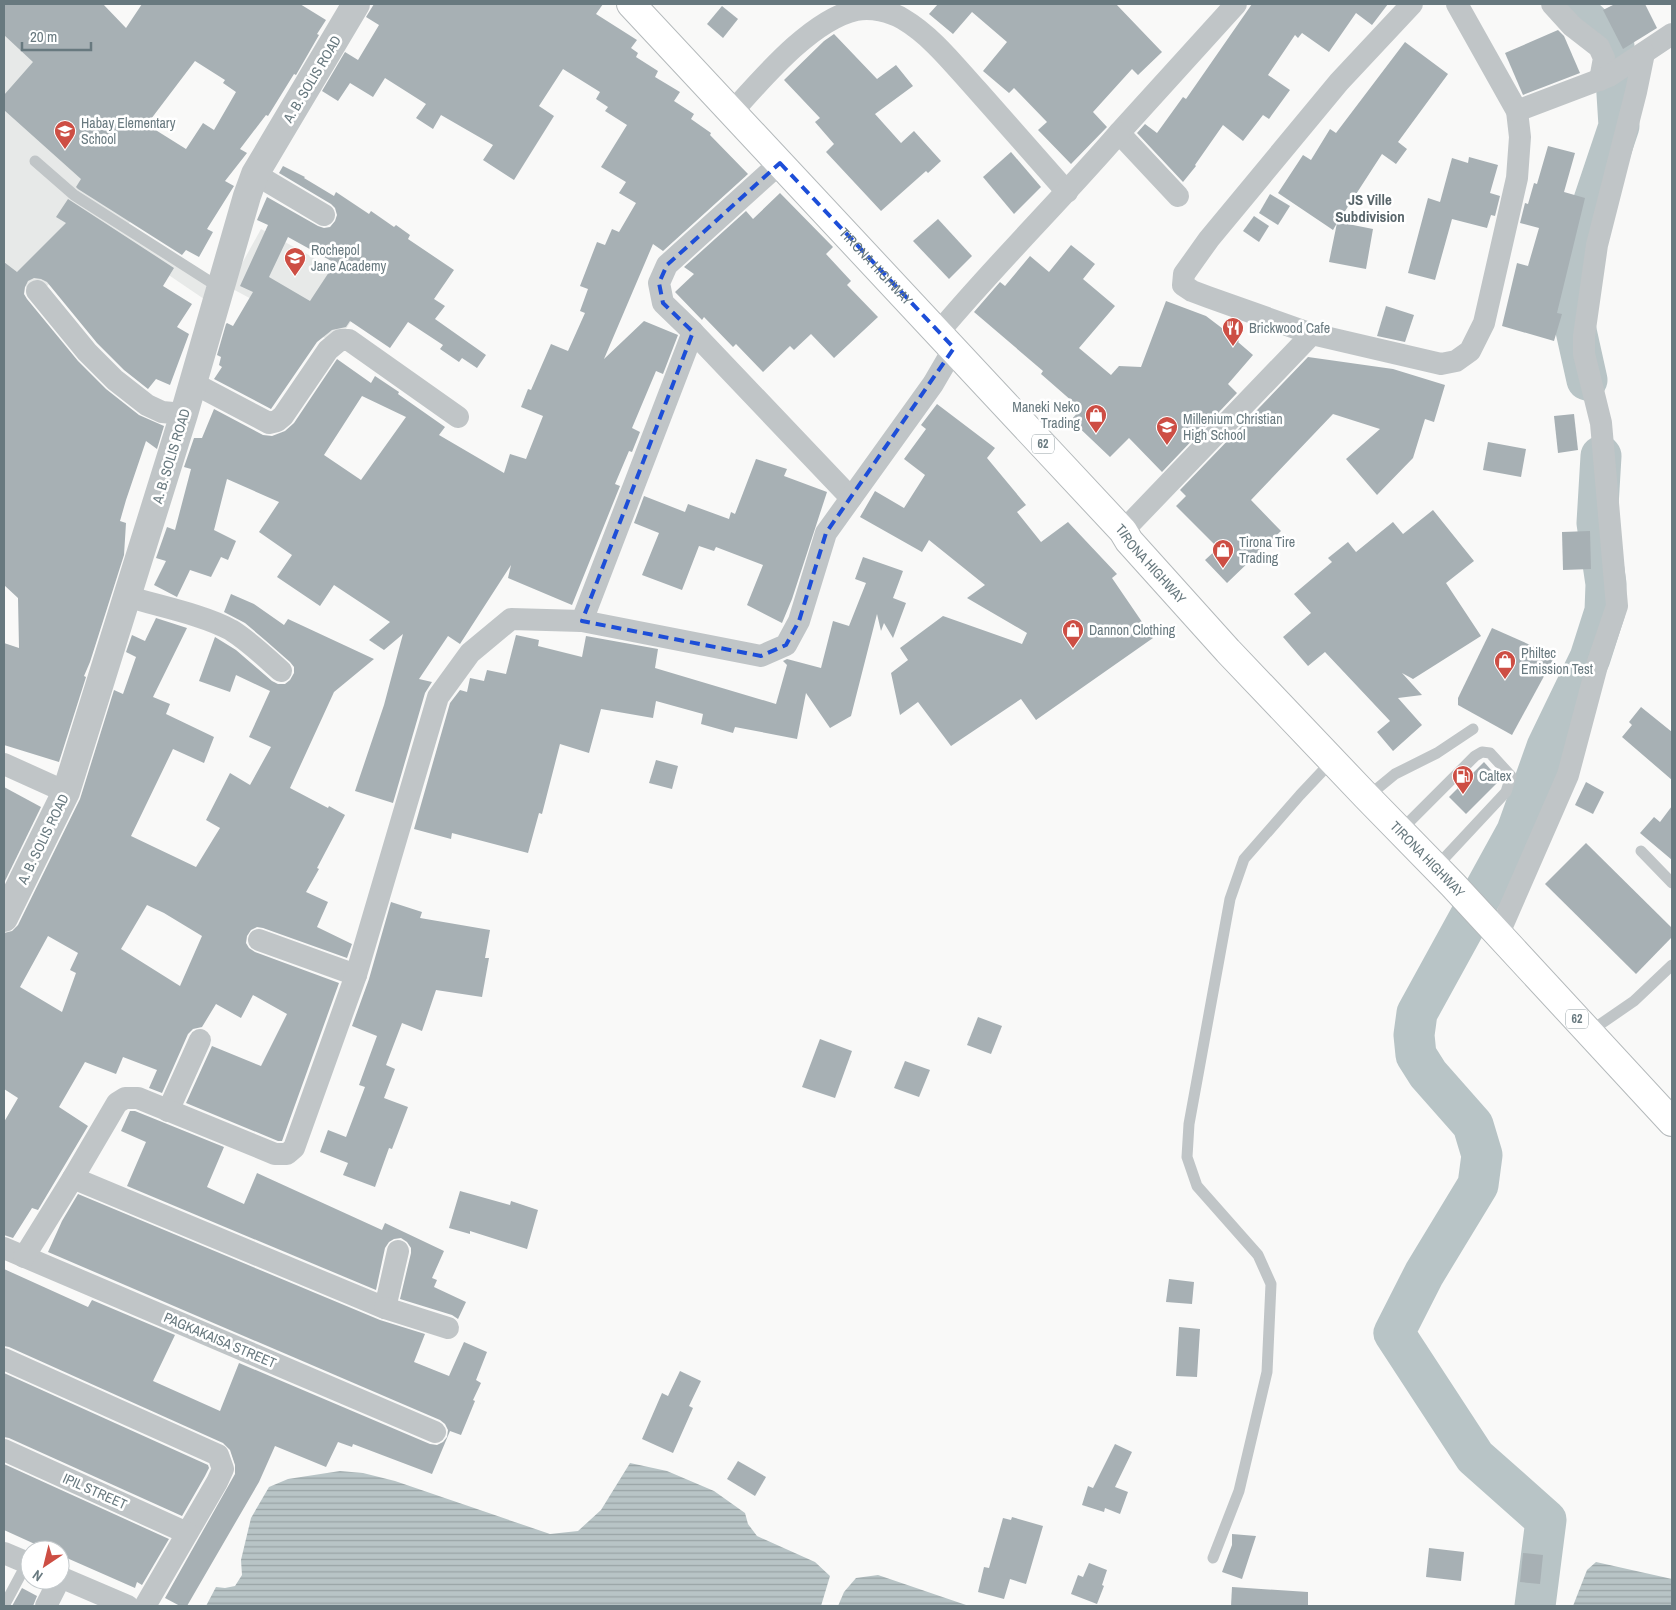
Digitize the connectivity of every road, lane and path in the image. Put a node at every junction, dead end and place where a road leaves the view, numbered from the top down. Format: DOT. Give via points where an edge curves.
graph roads {
  1 [pos="356,4"];
  2 [pos="631,4"];
  3 [pos="1236,4"];
  4 [pos="1412,4"];
  5 [pos="1457,4"];
  6 [pos="1552,4"];
  7 [pos="873,7"];
  8 [pos="1672,34"];
  9 [pos="1636,58"];
  10 [pos="1604,78"];
  11 [pos="1517,110"];
  12 [pos="732,112"];
  13 [pos="1119,134"];
  14 [pos="36,161"];
  15 [pos="780,162"];
  16 [pos="255,174"];
  17 [pos="1067,192"];
  18 [pos="1178,196"];
  19 [pos="324,215"];
  20 [pos="221,289"];
  21 [pos="37,291"];
  22 [pos="693,332"];
  23 [pos="1312,334"];
  24 [pos="946,340"];
  25 [pos="193,382"];
  26 [pos="184,414"];
  27 [pos="458,417"];
  28 [pos="851,498"];
  29 [pos="1123,531"];
  30 [pos="128,597"];
  31 [pos="582,621"];
  32 [pos="281,671"];
  33 [pos="1473,730"];
  34 [pos="1333,760"];
  35 [pos="4,764"];
  36 [pos="66,792"];
  37 [pos="1367,797"];
  38 [pos="1400,831"];
  39 [pos="1641,851"];
  40 [pos="1445,876"];
  41 [pos="1672,883"];
  42 [pos="4,918"];
  43 [pos="1491,925"];
  44 [pos="259,940"];
  45 [pos="1672,965"];
  46 [pos="356,975"];
  47 [pos="1589,1032"];
  48 [pos="200,1040"];
  49 [pos="168,1111"];
  50 [pos="1672,1122"];
  51 [pos="73,1178"];
  52 [pos="4,1248"];
  53 [pos="398,1251"];
  54 [pos="24,1257"];
  55 [pos="384,1308"];
  56 [pos="448,1328"];
  57 [pos="4,1359"];
  58 [pos="436,1432"];
  59 [pos="4,1450"];
  60 [pos="187,1533"];
  61 [pos="4,1553"];
  62 [pos="1213,1558"];
  63 [pos="20,1560"];
  64 [pos="20,1577"];
  65 [pos="70,1582"];
  66 [pos="54,1590"];
  67 [pos="4,1606"];
  68 [pos="46,1606"];
  69 [pos="128,1606"];
  70 [pos="145,1606"];
  1 -- 16 [label="street, A. B. SOLIS ROAD"];
  2 -- 12 [label="main road, TIRONA HIGHWAY / 62"];
  3 -- 13 [label="street"];
  4 -- 23 [label="street" via="1339,82 1209,239 1184,274 1183,285 1192,291"];
  5 -- 11 [label="street"];
  6 -- 10 [label="street" via="1599,48 1604,58"];
  7 -- 12 [label="street" via="832,20 809,34"];
  7 -- 17 [label="street" via="904,19 940,49"];
  8 -- 9 [label="street"];
  9 -- 10 [label="street"];
  9 -- 43 [label="street" via="1636,92 1597,245 1584,336 1584,354 1600,423 1617,606 1598,662 1568,774"];
  10 -- 11 [label="street"];
  11 -- 23 [label="street" via="1520,137 1517,178 1484,323 1470,351 1456,361 1441,364"];
  12 -- 15 [label="main road, TIRONA HIGHWAY / 62"];
  13 -- 17 [label="street"];
  13 -- 18 [label="street"];
  14 -- 20 [label="lane" via="74,195"];
  15 -- 22 [label="street" via="666,265 659,283 663,303"];
  15 -- 24 [label="main road, TIRONA HIGHWAY / 62"];
  16 -- 19 [label="street"];
  16 -- 20 [label="street, A. B. SOLIS ROAD" via="235,232"];
  17 -- 24 [label="street" via="965,301"];
  20 -- 25 [label="street, A. B. SOLIS ROAD"];
  21 -- 26 [label="street" via="87,352 115,380 147,405 162,412"];
  22 -- 28 [label="street"];
  22 -- 31 [label="street"];
  23 -- 29 [label="street"];
  24 -- 28 [label="street" via="932,384"];
  24 -- 29 [label="main road, TIRONA HIGHWAY / 62"];
  25 -- 26 [label="street, A. B. SOLIS ROAD"];
  25 -- 27 [label="street" via="269,423 277,421 328,350 340,340 349,340"];
  26 -- 30 [label="street, A. B. SOLIS ROAD"];
  28 -- 31 [label="street" via="826,534 799,621 786,644 761,656"];
  29 -- 34 [label="main road, TIRONA HIGHWAY / 62" via="1228,651"];
  30 -- 32 [label="street" via="230,629"];
  30 -- 36 [label="street, A. B. SOLIS ROAD"];
  31 -- 46 [label="street" via="511,619 470,653 438,697"];
  33 -- 37 [label="lane" via="1396,774"];
  34 -- 37 [label="main road, TIRONA HIGHWAY / 62"];
  34 -- 62 [label="lane" via="1244,859 1230,898 1189,1124 1187,1157 1197,1186 1258,1255 1271,1284 1266,1372 1239,1491"];
  35 -- 36 [label="street"];
  36 -- 42 [label="street, A. B. SOLIS ROAD"];
  37 -- 38 [label="main road, TIRONA HIGHWAY / 62"];
  38 -- 40 [label="main road, TIRONA HIGHWAY / 62"];
  38 -- 40 [label="lane" via="1475,756 1482,752 1490,753 1511,776 1506,792"];
  39 -- 41 [label="lane"];
  40 -- 43 [label="main road, TIRONA HIGHWAY / 62"];
  43 -- 47 [label="main road, TIRONA HIGHWAY / 62"];
  44 -- 46 [label="street"];
  45 -- 47 [label="lane" via="1634,1001"];
  46 -- 49 [label="street" via="299,1138 287,1154 275,1154"];
  47 -- 50 [label="main road, TIRONA HIGHWAY / 62"];
  48 -- 49 [label="street"];
  49 -- 51 [label="street" via="138,1098 125,1098 117,1103"];
  51 -- 54 [label="street"];
  51 -- 55 [label="street"];
  52 -- 54 [label="street, PAGKAKAISA STREET"];
  53 -- 55 [label="street"];
  54 -- 58 [label="street, PAGKAKAISA STREET"];
  55 -- 56 [label="street"];
  57 -- 60 [label="street" via="218,1455 223,1469"];
  59 -- 60 [label="street, IPIL STREET"];
  60 -- 70 [label="street"];
  61 -- 63 [label="street"];
  64 -- 67 [label="lane"];
  65 -- 69 [label="street"];
  66 -- 68 [label="street"];
}
